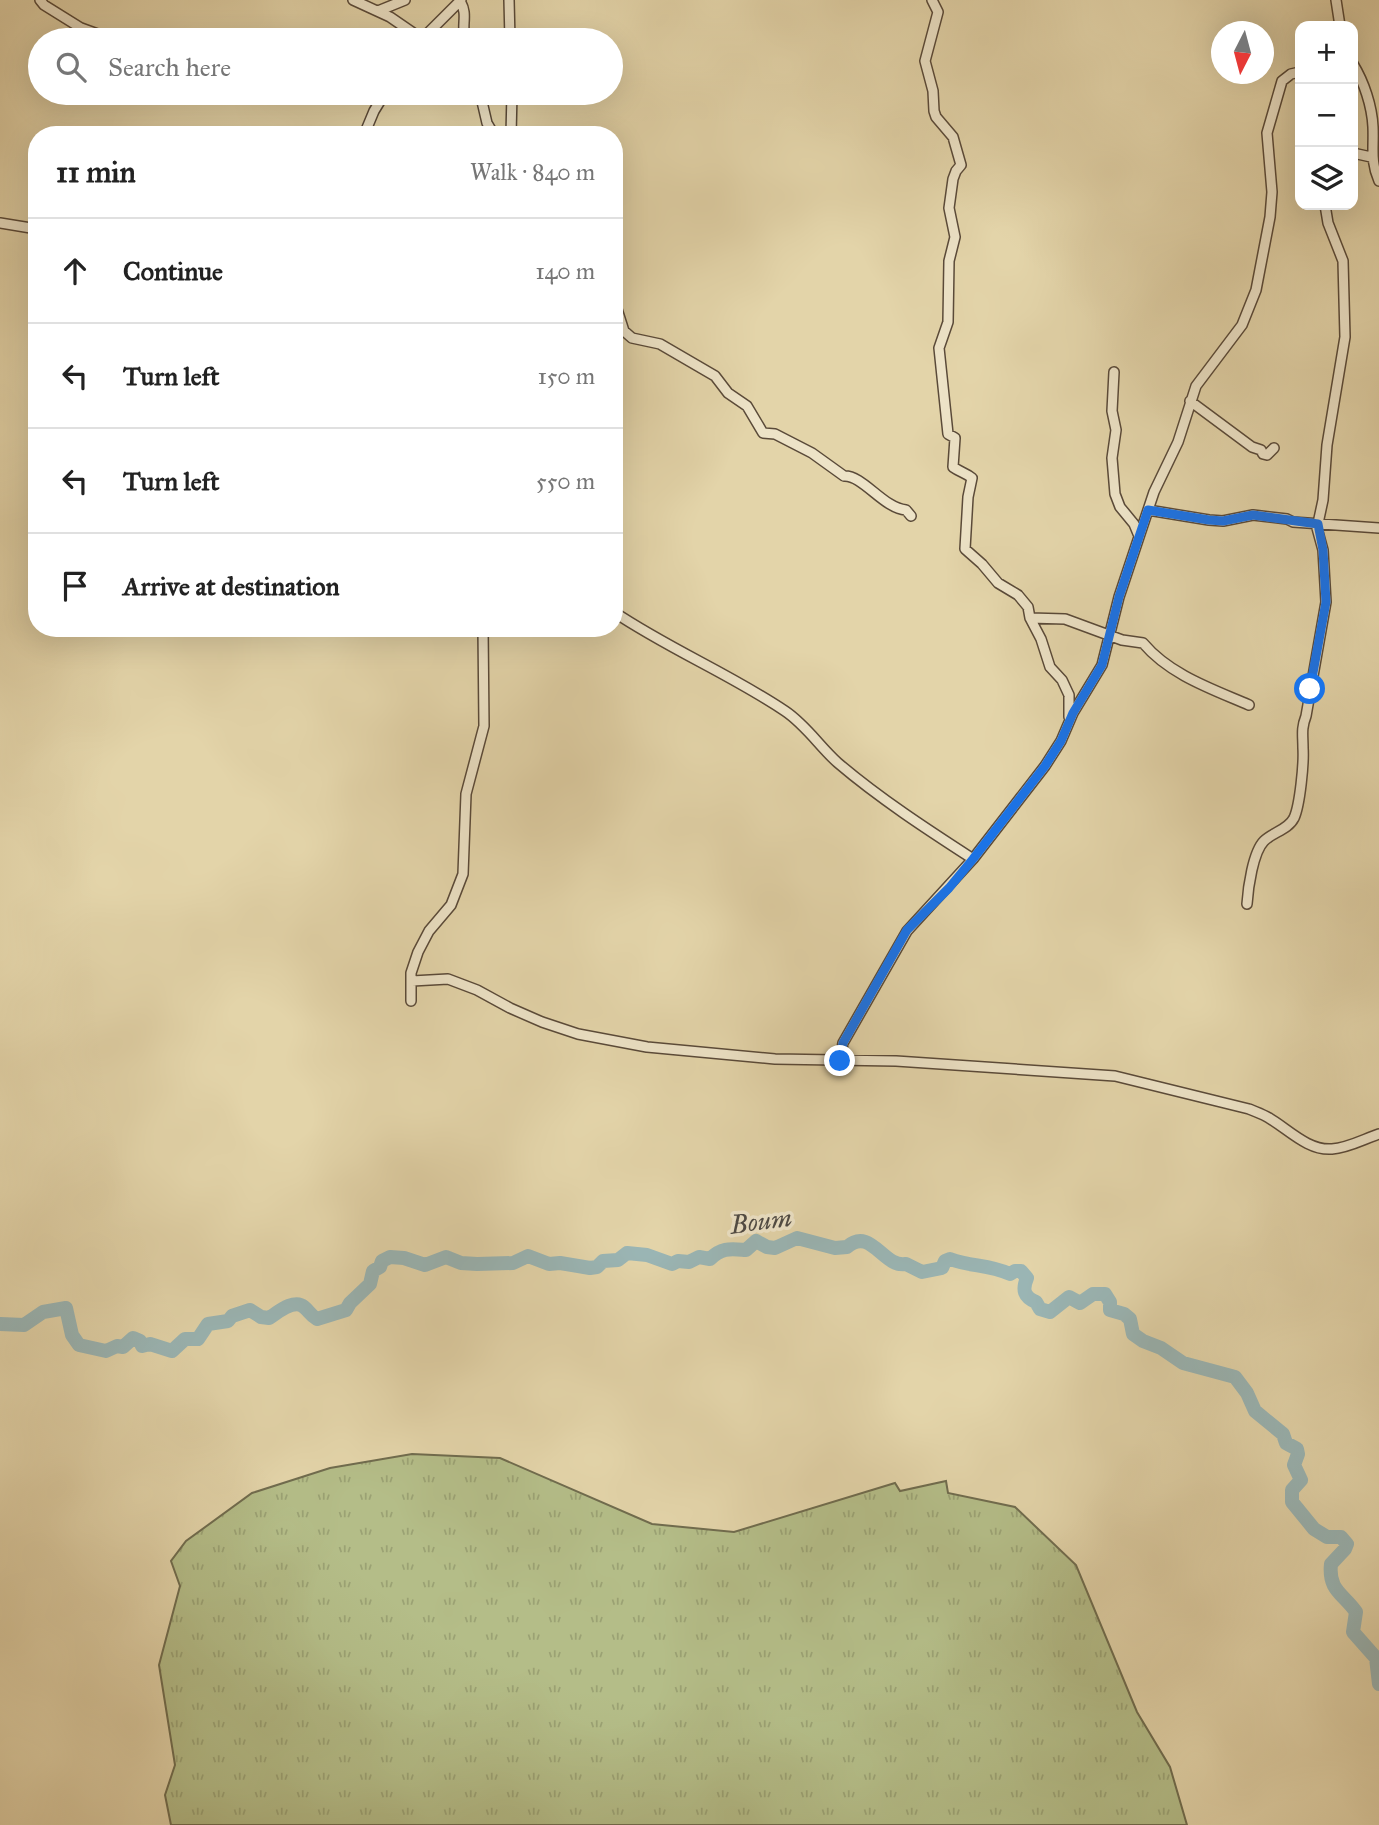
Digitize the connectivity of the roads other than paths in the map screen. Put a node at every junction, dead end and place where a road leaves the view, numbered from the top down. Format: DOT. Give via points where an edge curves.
graph roads {
  1 [pos="40,0"];
  2 [pos="352,0"];
  3 [pos="405,0"];
  4 [pos="509,0"];
  5 [pos="932,0"];
  6 [pos="1336,0"];
  7 [pos="461,1"];
  8 [pos="378,11"];
  9 [pos="1339,21"];
  10 [pos="81,28"];
  11 [pos="408,28"];
  12 [pos="433,28"];
  13 [pos="464,28"];
  14 [pos="510,28"];
  15 [pos="1358,72"];
  16 [pos="1295,73"];
  17 [pos="378,105"];
  18 [pos="483,105"];
  19 [pos="512,105"];
  20 [pos="368,126"];
  21 [pos="489,126"];
  22 [pos="512,126"];
  23 [pos="1358,154"];
  24 [pos="1371,157"];
  25 [pos="1379,181"];
  26 [pos="1326,210"];
  27 [pos="0,223"];
  28 [pos="28,228"];
  29 [pos="623,328"];
  30 [pos="1114,372"];
  31 [pos="1190,401"];
  32 [pos="1274,448"];
  33 [pos="1148,510"];
  34 [pos="911,516"];
  35 [pos="1318,524"];
  36 [pos="1379,528"];
  37 [pos="1139,536"];
  38 [pos="623,618"];
  39 [pos="1030,618"];
  40 [pos="1110,635"];
  41 [pos="483,637"];
  42 [pos="1250,705"];
  43 [pos="1070,718"];
  44 [pos="973,859"];
  45 [pos="1247,904"];
  46 [pos="412,981"];
  47 [pos="411,1002"];
  48 [pos="840,1061"];
  49 [pos="1379,1134"];
  1 -- 10 [label="street"];
  2 -- 8 [label="street"];
  3 -- 8 [label="street"];
  4 -- 14 [label="street"];
  5 -- 39 [label="street" via="938,12 925,61 936,117 953,137 961,165 953,179 949,208 955,237 949,261 948,322 939,356 946,429 955,438 953,467 972,478 965,549 998,583 1018,595 1030,610"];
  6 -- 9 [label="street"];
  7 -- 12 [label="street"];
  7 -- 13 [label="street" via="466,14"];
  8 -- 11 [label="street"];
  15 -- 24 [label="street" via="1373,123"];
  16 -- 31 [label="street" via="1282,81 1267,133 1271,204 1256,290 1242,325 1196,386"];
  17 -- 20 [label="street"];
  18 -- 21 [label="street"];
  19 -- 22 [label="street"];
  23 -- 24 [label="street"];
  24 -- 25 [label="street"];
  26 -- 35 [label="street" via="1343,261 1345,337"];
  27 -- 28 [label="street"];
  29 -- 34 [label="street" via="632,338 660,344 715,376 747,407 762,433 775,434 812,453"];
  30 -- 37 [label="street" via="1115,494"];
  31 -- 32 [label="street" via="1263,454"];
  31 -- 33 [label="street" via="1178,442"];
  33 -- 35 [label="street" via="1209,520 1253,515"];
  33 -- 37 [label="street"];
  35 -- 36 [label="street"];
  35 -- 45 [label="street" via="1326,602 1301,730 1299,798 1289,826 1259,847"];
  37 -- 40 [label="street"];
  38 -- 44 [label="street" via="786,711 838,763"];
  39 -- 40 [label="street" via="1065,619"];
  39 -- 43 [label="street" via="1050,667 1069,695"];
  40 -- 42 [label="street" via="1143,643 1170,668"];
  40 -- 43 [label="street" via="1102,665"];
  41 -- 46 [label="street" via="484,726 467,794 463,874 451,905 418,952"];
  43 -- 44 [label="street" via="1045,766"];
  44 -- 48 [label="street" via="907,930 843,1043"];
  46 -- 47 [label="street"];
  46 -- 48 [label="street" via="449,979 542,1022 647,1047"];
  48 -- 49 [label="street" via="1115,1076 1249,1109 1322,1149"];
}
